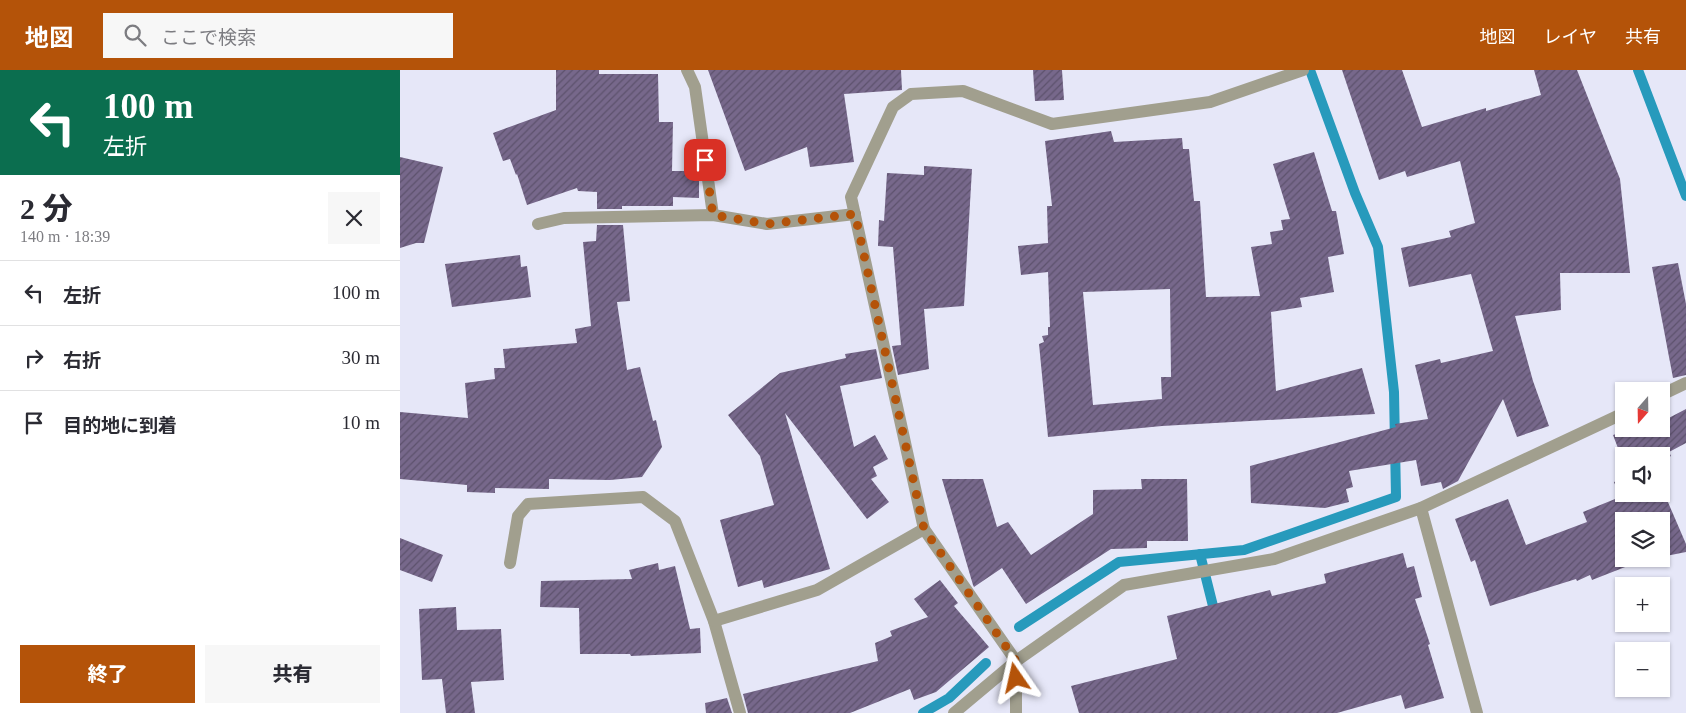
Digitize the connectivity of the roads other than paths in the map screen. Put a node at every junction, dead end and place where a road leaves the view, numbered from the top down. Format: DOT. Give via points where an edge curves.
graph roads {
  1 [pos="687,70"];
  2 [pos="1302,70"];
  3 [pos="855,214"];
  4 [pos="713,215"];
  5 [pos="538,224"];
  6 [pos="1686,383"];
  7 [pos="1670,391"];
  8 [pos="1615,416"];
  9 [pos="1420,508"];
  10 [pos="924,529"];
  11 [pos="510,563"];
  12 [pos="714,621"];
  13 [pos="1016,661"];
  14 [pos="740,713"];
  15 [pos="954,713"];
  16 [pos="1016,713"];
  17 [pos="1477,713"];
  1 -- 4 [label="street" via="695,87"];
  2 -- 3 [label="street" via="1210,102 1052,124 963,91 911,94 893,107 851,197"];
  3 -- 4 [label="street" via="767,224"];
  3 -- 10 [label="street"];
  4 -- 5 [label="street" via="564,218"];
  6 -- 7 [label="street"];
  8 -- 9 [label="street"];
  9 -- 13 [label="street" via="1274,559 1124,585"];
  9 -- 17 [label="street"];
  10 -- 12 [label="street" via="817,590"];
  10 -- 13 [label="street"];
  11 -- 12 [label="street" via="518,516 528,504 643,497 675,521"];
  12 -- 14 [label="street"];
  13 -- 15 [label="street"];
  13 -- 16 [label="street"];
}
